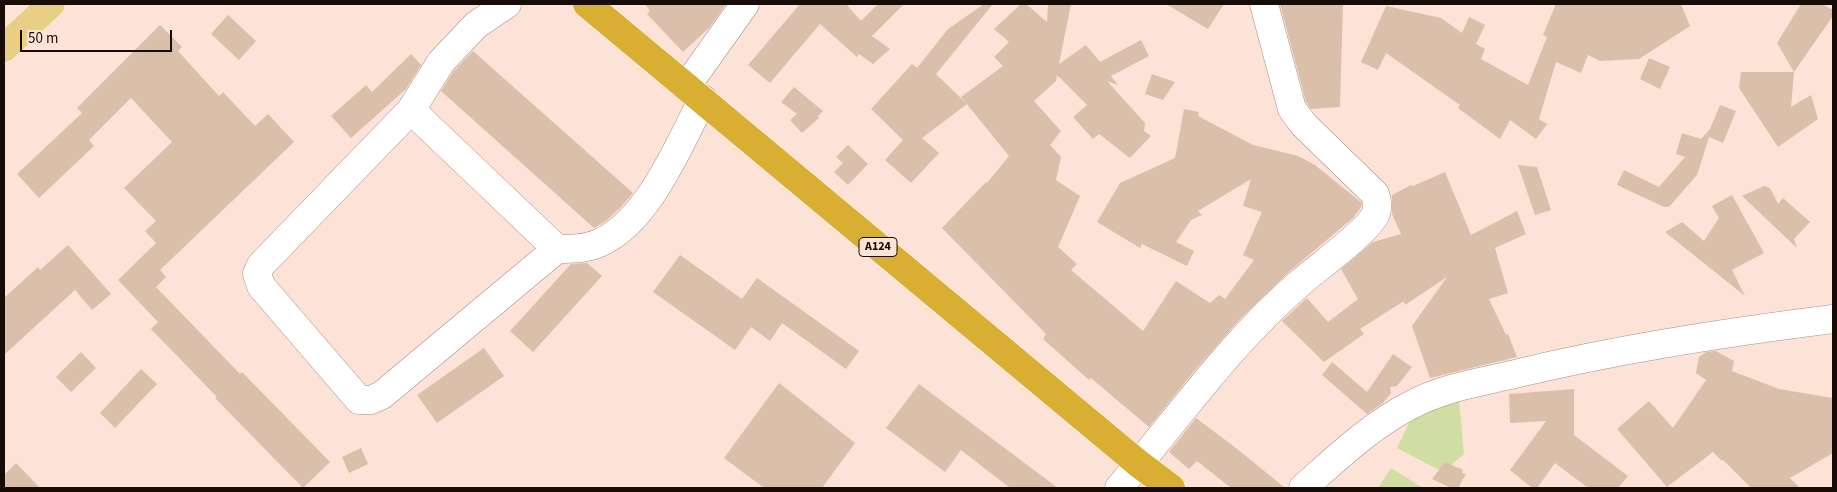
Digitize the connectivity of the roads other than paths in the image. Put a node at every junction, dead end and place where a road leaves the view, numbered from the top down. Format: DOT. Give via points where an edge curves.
graph roads {
  1 [pos="51,4"];
  2 [pos="507,4"];
  3 [pos="587,4"];
  4 [pos="745,4"];
  5 [pos="1264,4"];
  6 [pos="4,48"];
  7 [pos="694,93"];
  8 [pos="411,110"];
  9 [pos="557,249"];
  10 [pos="1833,319"];
  11 [pos="1139,464"];
  12 [pos="1119,488"];
  13 [pos="1171,488"];
  14 [pos="1303,488"];
  1 -- 6 [label="main road"];
  2 -- 8 [label="street" via="476,25 441,62"];
  3 -- 7 [label="highway, A124"];
  4 -- 7 [label="street"];
  5 -- 11 [label="street" via="1292,109 1304,125 1375,194 1378,202 1376,212 1365,228 1282,298 1190,400"];
  7 -- 9 [label="street" via="651,196 618,232 597,244"];
  7 -- 11 [label="highway, A124"];
  8 -- 9 [label="street"];
  8 -- 9 [label="street" via="261,265 258,274 262,286 359,400 371,400 382,394"];
  10 -- 14 [label="street" via="1741,330 1578,360 1439,392 1378,424"];
  11 -- 12 [label="street"];
  11 -- 13 [label="highway, A124"];
}
